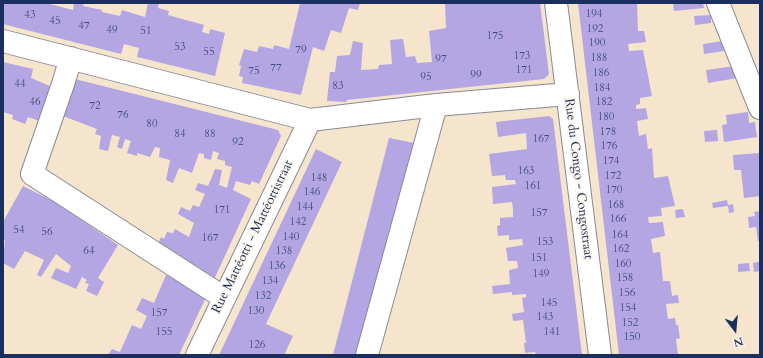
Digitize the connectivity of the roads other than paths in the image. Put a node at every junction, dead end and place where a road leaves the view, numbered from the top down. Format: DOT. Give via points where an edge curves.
graph roads {
  1 [pos="556,3"];
  2 [pos="718,3"];
  3 [pos="3,41"];
  4 [pos="71,58"];
  5 [pos="568,94"];
  6 [pos="436,105"];
  7 [pos="760,108"];
  8 [pos="310,120"];
  9 [pos="225,296"];
  10 [pos="197,355"];
  11 [pos="367,355"];
  12 [pos="600,355"];
  1 -- 5 [label="street, Rue du Congo - Congostraat"];
  2 -- 7 [label="street"];
  3 -- 4 [label="street"];
  4 -- 8 [label="street"];
  4 -- 9 [label="street" via="32,174"];
  5 -- 6 [label="street"];
  5 -- 12 [label="street, Rue du Congo - Congostraat"];
  6 -- 8 [label="street"];
  6 -- 11 [label="street"];
  8 -- 9 [label="street, Rue Mattéotti - Mattéottistraat"];
  9 -- 10 [label="street, Rue Mattéotti - Mattéottistraat"];
}
